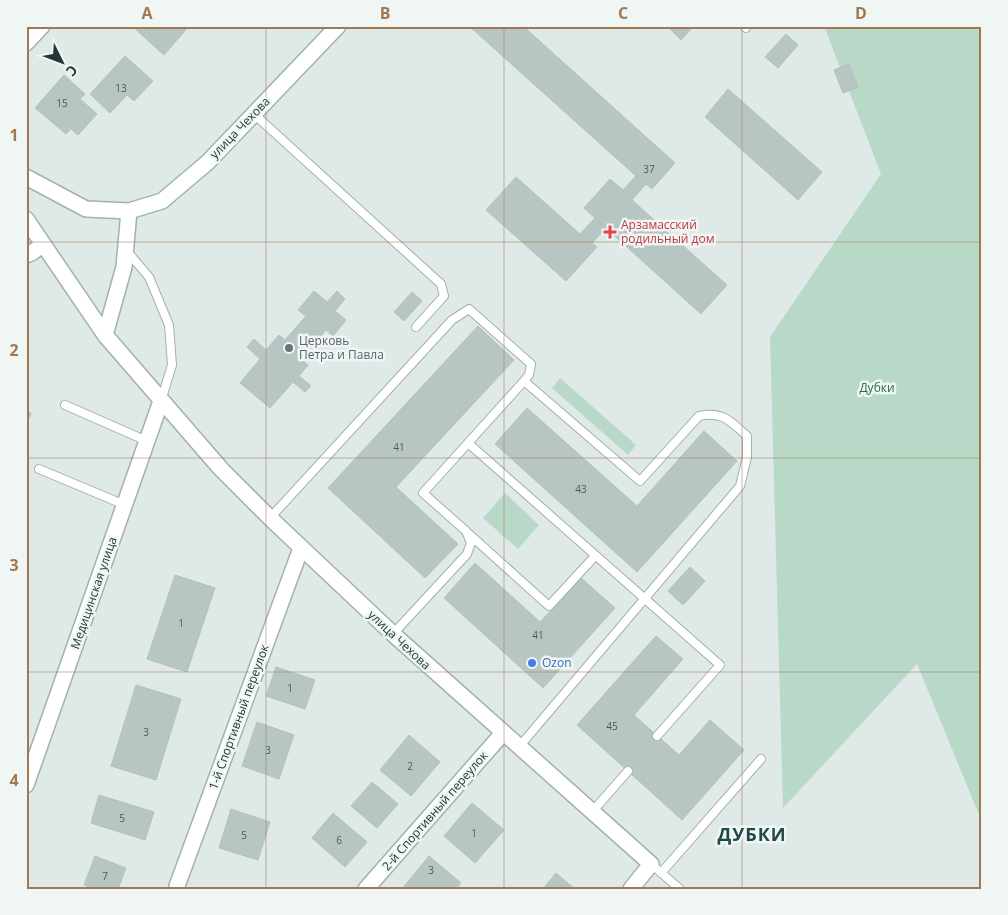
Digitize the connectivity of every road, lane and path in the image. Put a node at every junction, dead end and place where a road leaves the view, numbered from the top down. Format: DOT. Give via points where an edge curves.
graph roads {
  1 [pos="42,26"];
  2 [pos="338,26"];
  3 [pos="26,43"];
  4 [pos="254,114"];
  5 [pos="26,177"];
  6 [pos="129,211"];
  7 [pos="26,219"];
  8 [pos="43,244"];
  9 [pos="126,250"];
  10 [pos="26,255"];
  11 [pos="416,327"];
  12 [pos="105,335"];
  13 [pos="524,381"];
  14 [pos="161,401"];
  15 [pos="65,405"];
  16 [pos="147,441"];
  17 [pos="468,443"];
  18 [pos="39,469"];
  19 [pos="124,505"];
  20 [pos="270,518"];
  21 [pos="466,531"];
  22 [pos="301,548"];
  23 [pos="595,556"];
  24 [pos="645,600"];
  25 [pos="392,634"];
  26 [pos="503,733"];
  27 [pos="657,736"];
  28 [pos="519,747"];
  29 [pos="762,759"];
  30 [pos="628,771"];
  31 [pos="26,785"];
  32 [pos="592,812"];
  33 [pos="656,868"];
  34 [pos="177,886"];
  35 [pos="366,889"];
  36 [pos="631,889"];
  37 [pos="680,889"];
  1 -- 3 [label="street"];
  2 -- 4 [label="street, улица Чехова"];
  4 -- 6 [label="street, улица Чехова" via="208,162 162,202"];
  4 -- 11 [label="lane" via="442,284 444,296"];
  5 -- 6 [label="street, улица Чехова" via="86,209"];
  6 -- 9 [label="street"];
  7 -- 8 [label="street, улица Чехова"];
  8 -- 10 [label="street"];
  8 -- 12 [label="street, улица Чехова"];
  9 -- 12 [label="street"];
  9 -- 14 [label="lane" via="149,277 169,325 172,365"];
  12 -- 14 [label="street, улица Чехова"];
  13 -- 17 [label="lane"];
  13 -- 20 [label="lane" via="531,364 469,309 452,320"];
  13 -- 24 [label="lane" via="640,481 699,416 711,413 726,418 747,436 747,457 740,486"];
  14 -- 16 [label="street, Медицинская улица"];
  14 -- 20 [label="street, улица Чехова"];
  15 -- 16 [label="lane"];
  16 -- 19 [label="street, Медицинская улица"];
  17 -- 21 [label="lane" via="423,493"];
  17 -- 23 [label="lane"];
  18 -- 19 [label="lane"];
  19 -- 31 [label="street, Медицинская улица"];
  20 -- 22 [label="street, улица Чехова"];
  21 -- 23 [label="lane" via="549,606"];
  21 -- 25 [label="lane" via="471,543 467,554"];
  22 -- 25 [label="street, улица Чехова"];
  22 -- 34 [label="street, 1-й Спортивный переулок"];
  23 -- 24 [label="lane"];
  24 -- 27 [label="lane" via="720,666"];
  24 -- 28 [label="lane"];
  25 -- 26 [label="street, улица Чехова"];
  26 -- 28 [label="street, улица Чехова"];
  26 -- 35 [label="street, 2-й Спортивный переулок"];
  28 -- 32 [label="street, улица Чехова"];
  29 -- 33 [label="lane"];
  30 -- 32 [label="lane"];
  32 -- 33 [label="street, улица Чехова"];
  33 -- 36 [label="street"];
  33 -- 37 [label="lane"];
}
